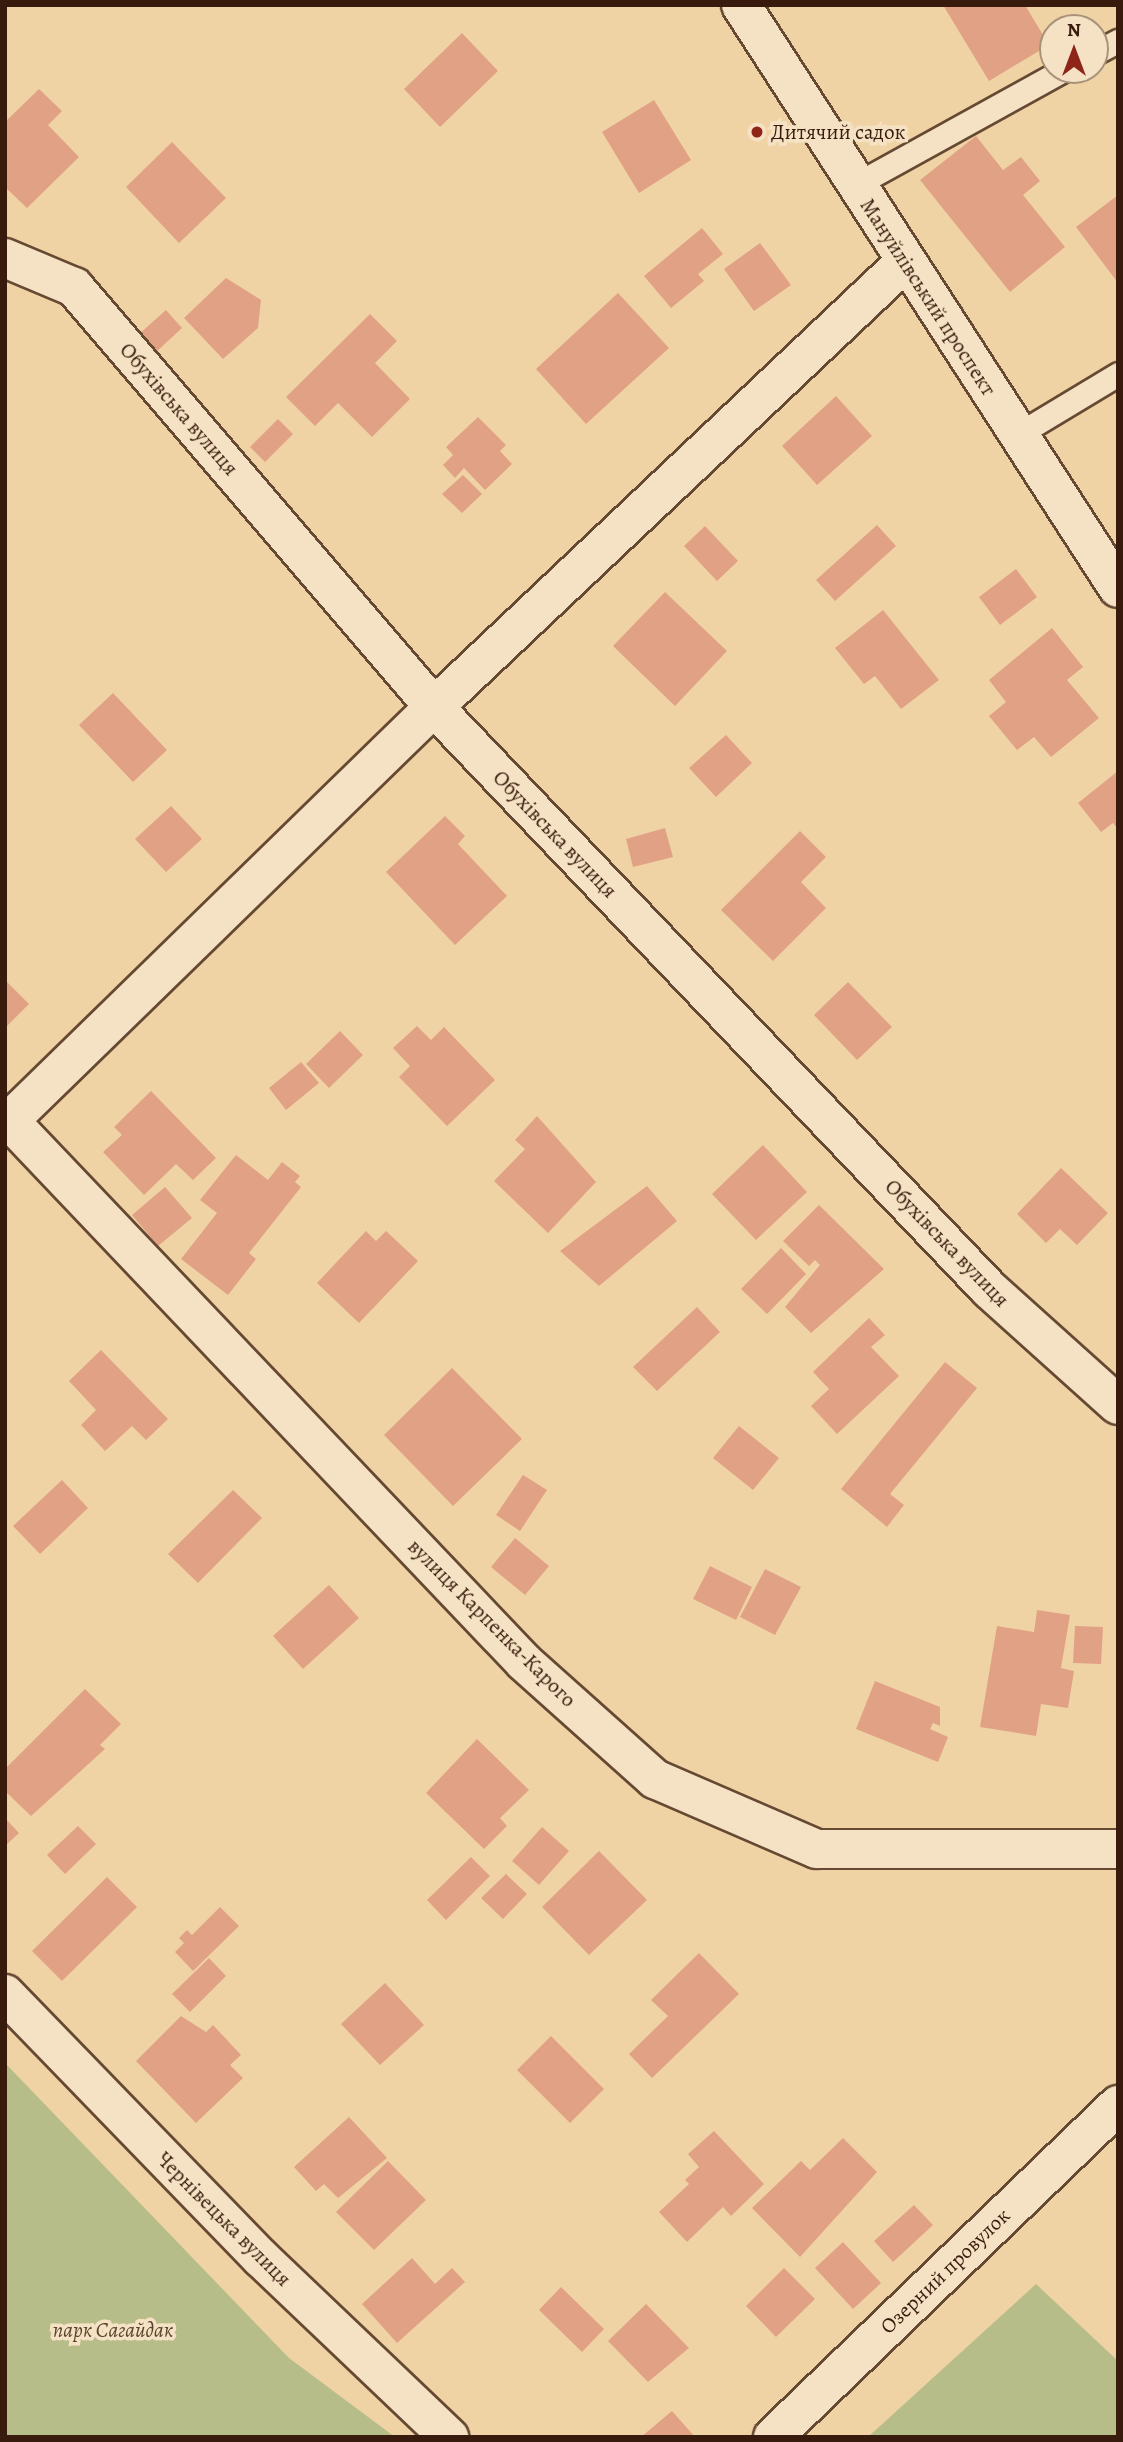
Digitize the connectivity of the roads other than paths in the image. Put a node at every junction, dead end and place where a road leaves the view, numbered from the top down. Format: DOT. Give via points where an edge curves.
graph roads {
  1 [pos="741,5"];
  2 [pos="1039,83"];
  3 [pos="855,185"];
  4 [pos="5,258"];
  5 [pos="904,263"];
  6 [pos="1118,374"];
  7 [pos="1017,435"];
  8 [pos="1118,588"];
  9 [pos="434,706"];
  10 [pos="7,1121"];
  11 [pos="1118,1405"];
  12 [pos="1118,1849"];
  13 [pos="5,1994"];
  14 [pos="1118,2105"];
  15 [pos="449,2437"];
  16 [pos="773,2437"];
  1 -- 3 [label="street, Мануйлівський проспект"];
  2 -- 3 [label="lane"];
  3 -- 5 [label="street, Мануйлівський проспект"];
  4 -- 9 [label="street, Обухівська вулиця" via="74,287"];
  5 -- 7 [label="street, Мануйлівський проспект"];
  5 -- 9 [label="street"];
  6 -- 7 [label="lane"];
  7 -- 8 [label="street, Мануйлівський проспект"];
  9 -- 10 [label="street"];
  9 -- 11 [label="street, Обухівська вулиця" via="989,1289"];
  10 -- 12 [label="street, вулиця Карпенка-Карого" via="524,1662 655,1779 817,1849"];
  13 -- 15 [label="street, Чернівецька вулиця" via="261,2258"];
  14 -- 16 [label="street, Озерний провулок"];
}
